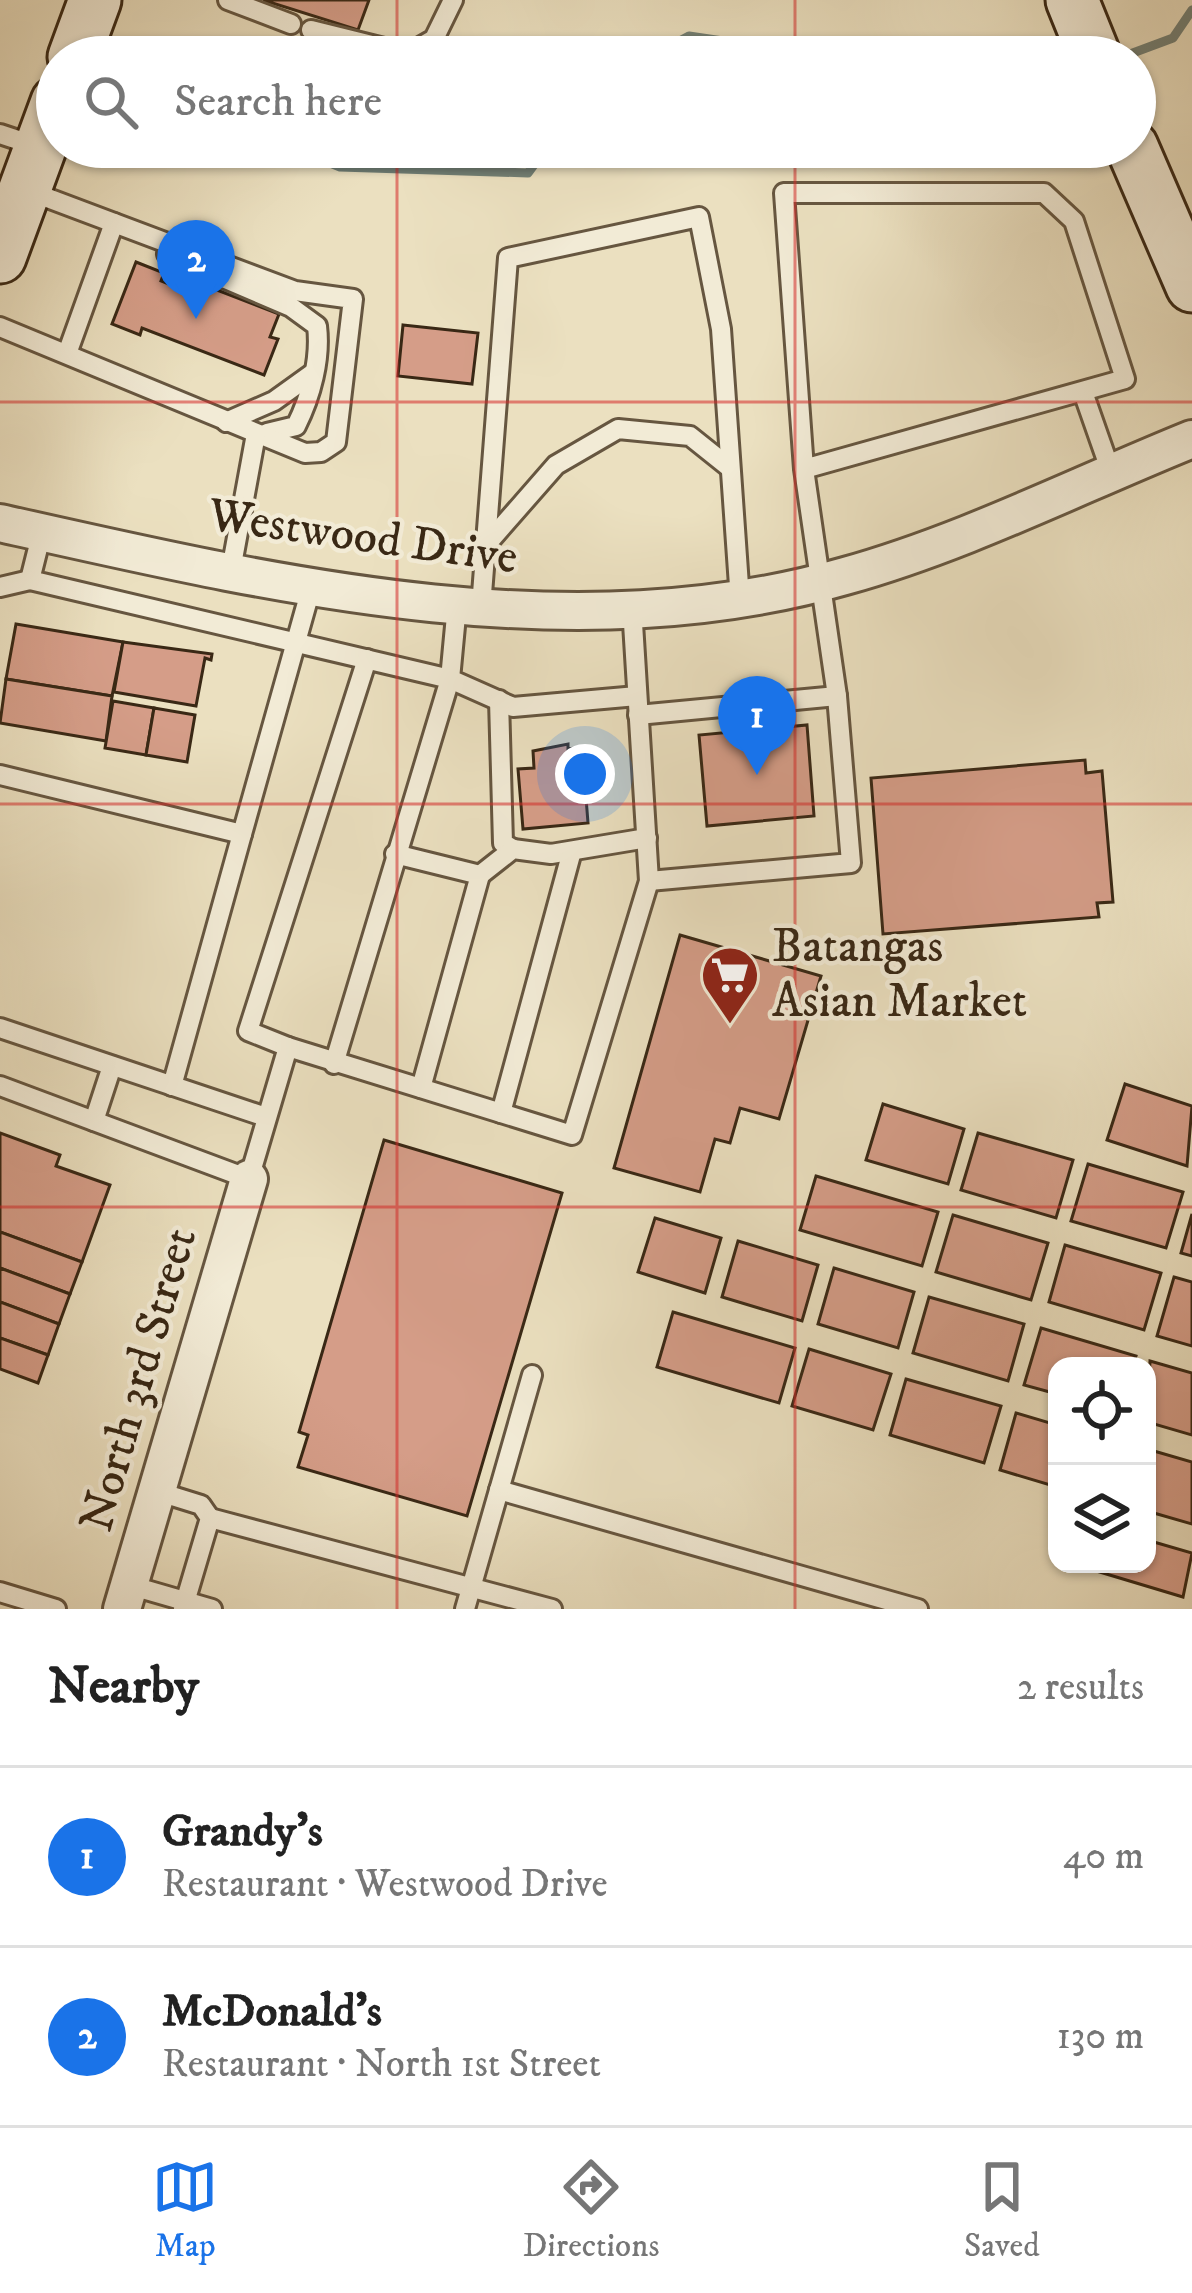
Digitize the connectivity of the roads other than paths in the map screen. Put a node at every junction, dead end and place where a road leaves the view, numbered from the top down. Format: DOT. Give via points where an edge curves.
graph roads {
  1 [pos="94,0"];
  2 [pos="228,0"];
  3 [pos="453,0"];
  4 [pos="81,36"];
  5 [pos="337,36"];
  6 [pos="435,36"];
  7 [pos="1141,168"];
  8 [pos="24,174"];
  9 [pos="114,223"];
  10 [pos="151,237"];
  11 [pos="1192,286"];
  12 [pos="0,327"];
  13 [pos="68,351"];
  14 [pos="314,373"];
  15 [pos="1083,392"];
  16 [pos="226,422"];
  17 [pos="256,434"];
  18 [pos="1192,440"];
  19 [pos="730,468"];
  20 [pos="804,470"];
  21 [pos="1111,472"];
  22 [pos="0,523"];
  23 [pos="42,532"];
  24 [pos="486,544"];
  25 [pos="231,570"];
  26 [pos="30,580"];
  27 [pos="818,583"];
  28 [pos="312,585"];
  29 [pos="0,587"];
  30 [pos="740,600"];
  31 [pos="469,606"];
  32 [pos="632,608"];
  33 [pos="296,639"];
  34 [pos="367,659"];
  35 [pos="450,679"];
  36 [pos="837,696"];
  37 [pos="499,700"];
  38 [pos="637,705"];
  39 [pos="0,775"];
  40 [pos="242,834"];
  41 [pos="646,838"];
  42 [pos="513,849"];
  43 [pos="572,850"];
  44 [pos="395,854"];
  45 [pos="480,875"];
  46 [pos="650,881"];
  47 [pos="0,1028"];
  48 [pos="288,1047"];
  49 [pos="334,1064"];
  50 [pos="112,1066"];
  51 [pos="172,1086"];
  52 [pos="0,1087"];
  53 [pos="421,1088"];
  54 [pos="501,1113"];
  55 [pos="266,1117"];
  56 [pos="94,1121"];
  57 [pos="249,1179"];
  58 [pos="532,1375"];
  59 [pos="499,1490"];
  60 [pos="157,1491"];
  61 [pos="210,1517"];
  62 [pos="471,1587"];
  63 [pos="0,1592"];
  64 [pos="125,1597"];
  65 [pos="184,1605"];
  66 [pos="56,1609"];
  67 [pos="212,1609"];
  68 [pos="465,1609"];
  69 [pos="552,1609"];
  70 [pos="918,1609"];
  1 -- 4 [label="main road"];
  2 -- 5 [label="lane"];
  3 -- 6 [label="lane"];
  7 -- 11 [label="main road"];
  8 -- 9 [label="lane"];
  9 -- 10 [label="lane"];
  9 -- 13 [label="lane"];
  10 -- 14 [label="lane" via="169,256 291,307 317,326"];
  10 -- 17 [label="lane" via="295,291 353,298 336,442 305,452"];
  12 -- 13 [label="lane"];
  13 -- 16 [label="lane"];
  14 -- 16 [label="lane"];
  14 -- 17 [label="lane" via="296,426"];
  15 -- 20 [label="lane"];
  15 -- 20 [label="lane" via="1125,380 1074,221 1044,193 784,194"];
  15 -- 21 [label="lane"];
  16 -- 17 [label="lane"];
  17 -- 25 [label="lane"];
  18 -- 21 [label="street, Westwood Drive"];
  19 -- 24 [label="lane" via="690,436 617,429 556,465"];
  19 -- 24 [label="lane" via="721,328 699,218 508,258"];
  19 -- 30 [label="lane"];
  20 -- 27 [label="lane"];
  21 -- 27 [label="street, Westwood Drive"];
  22 -- 23 [label="street, Westwood Drive"];
  23 -- 25 [label="street, Westwood Drive"];
  23 -- 26 [label="lane"];
  24 -- 31 [label="lane"];
  25 -- 28 [label="street, Westwood Drive"];
  26 -- 29 [label="lane"];
  26 -- 33 [label="lane"];
  27 -- 30 [label="street, Westwood Drive"];
  27 -- 36 [label="lane"];
  28 -- 31 [label="street, Westwood Drive"];
  28 -- 33 [label="lane"];
  30 -- 32 [label="street, Westwood Drive"];
  31 -- 32 [label="street, Westwood Drive"];
  31 -- 35 [label="lane"];
  32 -- 38 [label="lane"];
  33 -- 34 [label="lane"];
  33 -- 40 [label="lane"];
  34 -- 35 [label="lane"];
  34 -- 48 [label="lane" via="248,1030"];
  35 -- 37 [label="lane"];
  35 -- 44 [label="lane"];
  36 -- 38 [label="lane"];
  36 -- 46 [label="lane" via="850,863"];
  37 -- 38 [label="lane" via="514,707"];
  37 -- 42 [label="lane" via="503,843"];
  38 -- 41 [label="lane"];
  39 -- 40 [label="lane"];
  40 -- 51 [label="lane"];
  41 -- 43 [label="lane"];
  41 -- 46 [label="lane"];
  42 -- 43 [label="lane"];
  42 -- 45 [label="lane"];
  43 -- 54 [label="lane"];
  44 -- 45 [label="lane"];
  44 -- 49 [label="lane"];
  45 -- 53 [label="lane"];
  46 -- 54 [label="lane" via="572,1135"];
  47 -- 50 [label="lane"];
  48 -- 49 [label="lane"];
  48 -- 55 [label="lane"];
  49 -- 53 [label="lane"];
  50 -- 51 [label="lane"];
  50 -- 56 [label="lane"];
  51 -- 55 [label="lane"];
  52 -- 56 [label="lane"];
  53 -- 54 [label="lane"];
  55 -- 57 [label="lane"];
  56 -- 57 [label="lane"];
  57 -- 60 [label="street, North 3rd Street"];
  58 -- 59 [label="lane"];
  59 -- 62 [label="lane"];
  59 -- 70 [label="lane"];
  60 -- 61 [label="lane" via="201,1505"];
  60 -- 64 [label="street, North 3rd Street"];
  61 -- 62 [label="lane"];
  61 -- 65 [label="lane"];
  62 -- 68 [label="lane"];
  62 -- 69 [label="lane"];
  63 -- 66 [label="lane"];
  64 -- 65 [label="lane"];
  65 -- 67 [label="lane"];
}
